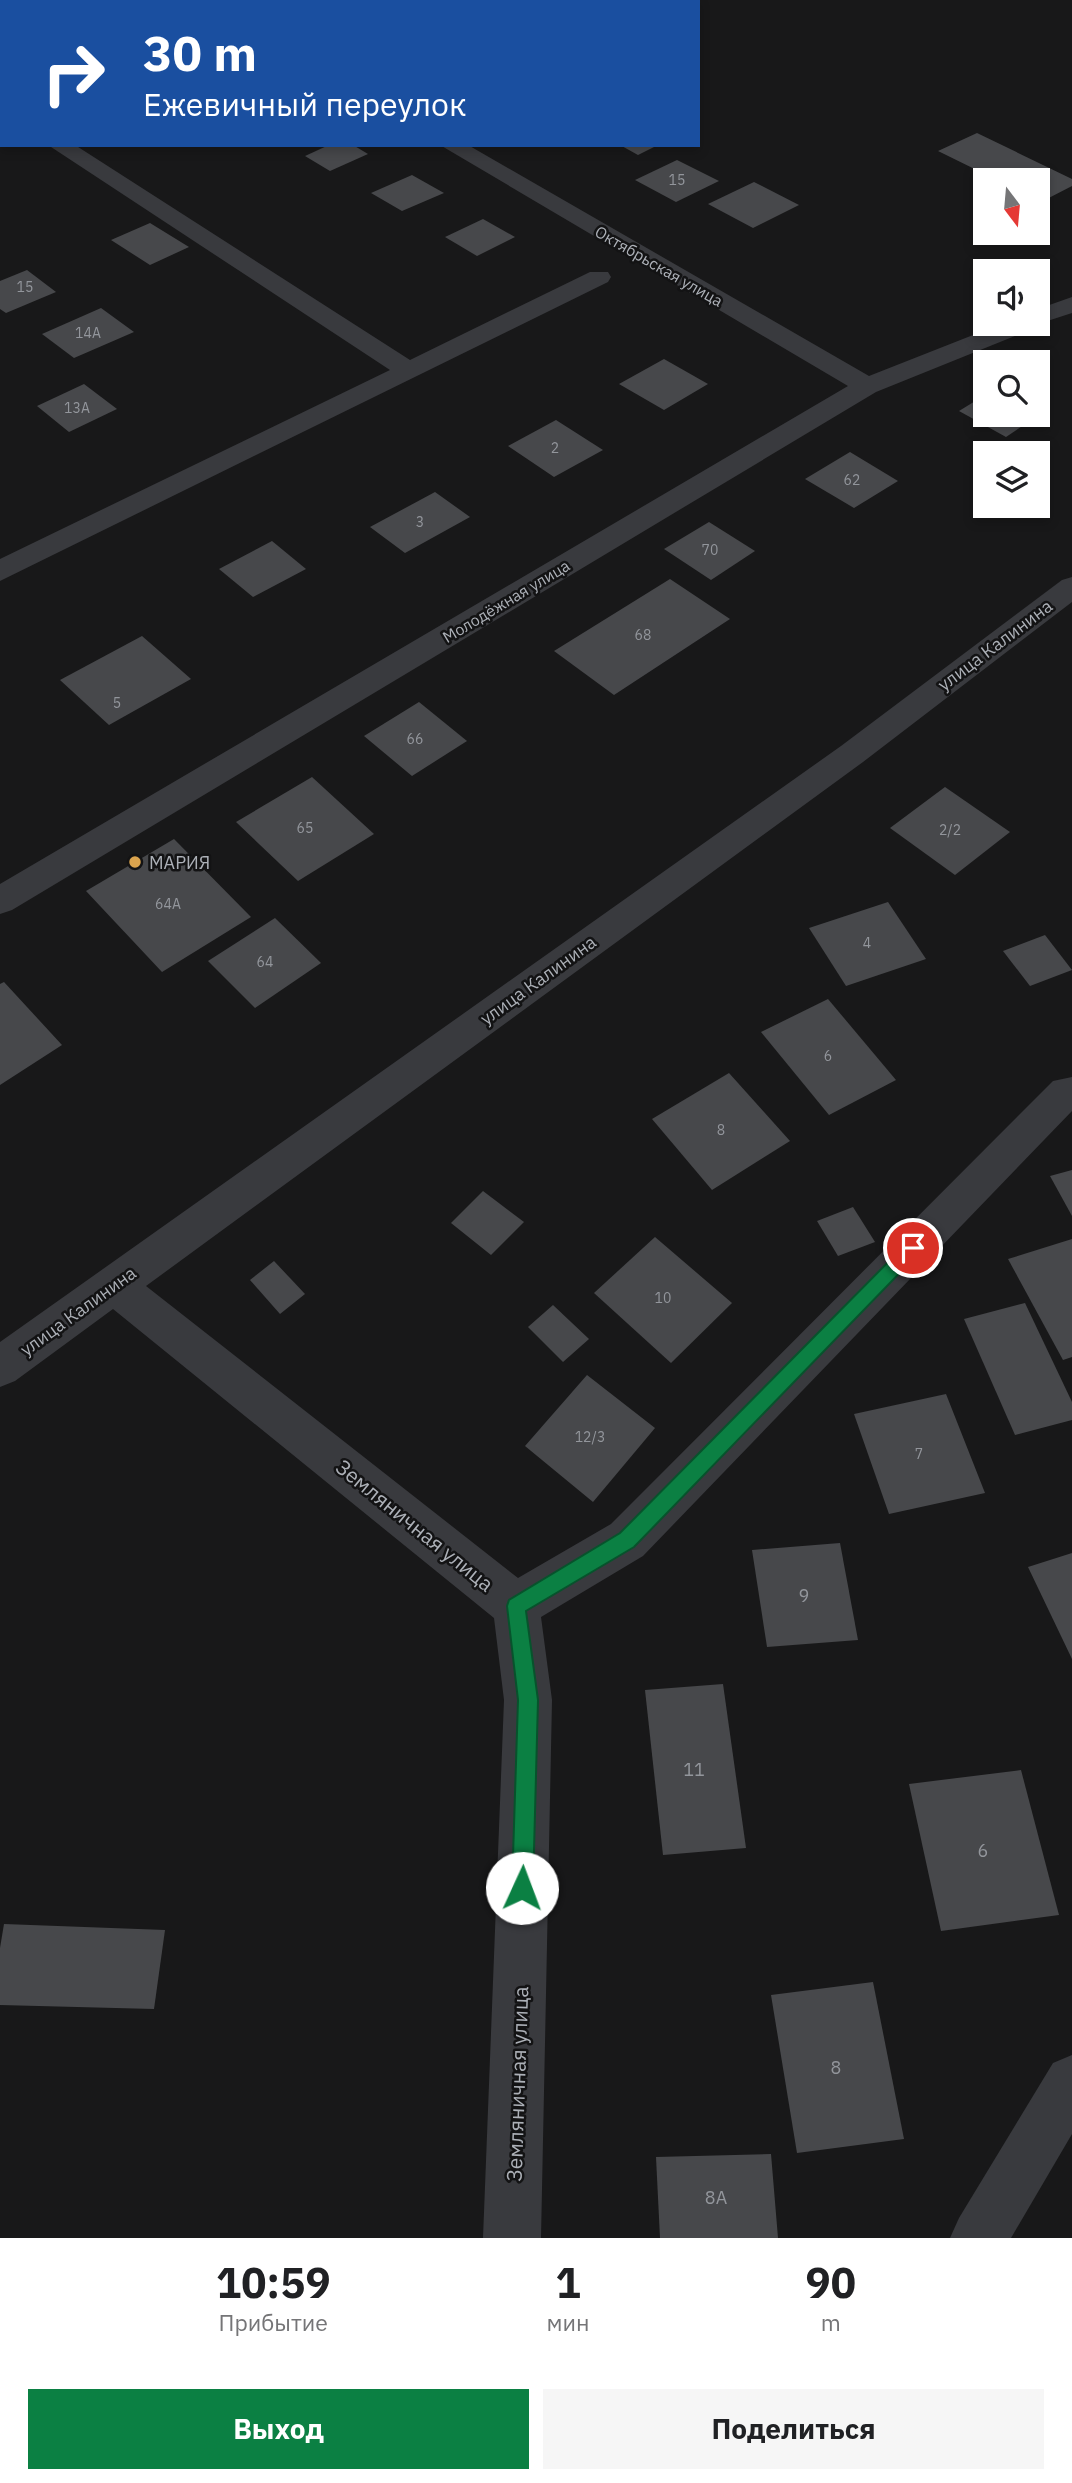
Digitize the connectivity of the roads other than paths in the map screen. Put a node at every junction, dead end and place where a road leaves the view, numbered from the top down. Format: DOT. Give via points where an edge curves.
graph roads {
  1 [pos="62,147"];
  2 [pos="454,147"];
  3 [pos="599,277"];
  4 [pos="1072,304"];
  5 [pos="1050,313"];
  6 [pos="993,336"];
  7 [pos="408,370"];
  8 [pos="867,386"];
  9 [pos="0,571"];
  10 [pos="1072,587"];
  11 [pos="0,901"];
  12 [pos="1069,1092"];
  13 [pos="114,1284"];
  14 [pos="0,1367"];
  15 [pos="516,1606"];
  16 [pos="1072,2082"];
  17 [pos="512,2238"];
  18 [pos="979,2238"];
  1 -- 7 [label="street"];
  2 -- 8 [label="street, Октябрьская улица"];
  3 -- 7 [label="street"];
  4 -- 5 [label="street"];
  6 -- 8 [label="street, Молодёжная улица"];
  7 -- 9 [label="street"];
  8 -- 11 [label="street, Молодёжная улица"];
  10 -- 13 [label="street, улица Калинина" via="852,754"];
  12 -- 15 [label="street" via="627,1540"];
  13 -- 14 [label="street, улица Калинина"];
  13 -- 15 [label="street, Земляничная улица"];
  15 -- 17 [label="street, Земляничная улица" via="528,1700"];
  16 -- 18 [label="street"];
}
